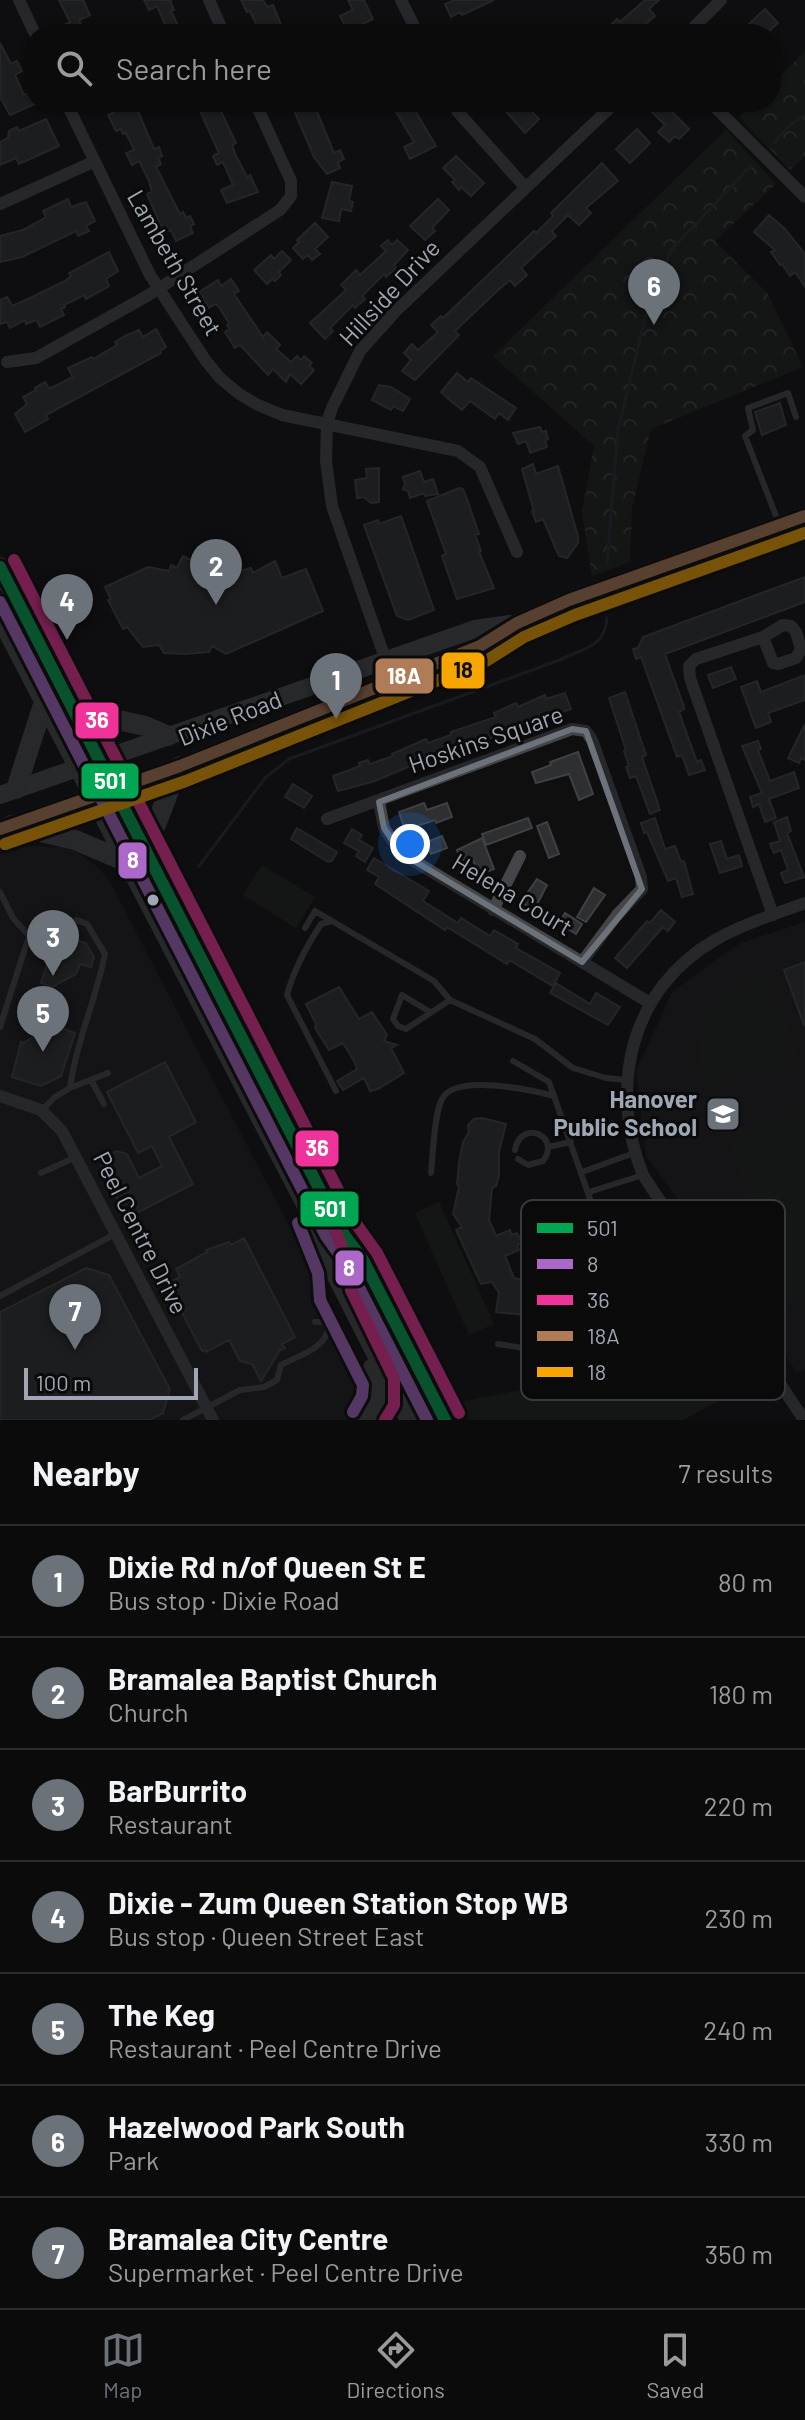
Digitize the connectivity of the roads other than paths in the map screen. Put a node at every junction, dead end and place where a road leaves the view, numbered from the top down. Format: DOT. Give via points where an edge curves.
graph roads {
  1 [pos="19,0"];
  2 [pos="209,0"];
  3 [pos="401,0"];
  4 [pos="721,0"];
  5 [pos="30,24"];
  6 [pos="220,24"];
  7 [pos="413,24"];
  8 [pos="697,24"];
  9 [pos="70,112"];
  10 [pos="260,112"];
  11 [pos="458,112"];
  12 [pos="605,112"];
  13 [pos="720,112"];
  14 [pos="93,162"];
  15 [pos="525,187"];
  16 [pos="805,197"];
  17 [pos="0,204"];
  18 [pos="158,289"];
  19 [pos="7,362"];
  20 [pos="796,417"];
  21 [pos="327,423"];
  22 [pos="805,516"];
  23 [pos="780,525"];
  24 [pos="517,552"];
  25 [pos="0,567"];
  26 [pos="0,616"];
  27 [pos="517,623"];
  28 [pos="763,637"];
  29 [pos="385,660"];
  30 [pos="393,681"];
  31 [pos="44,702"];
  32 [pos="74,710"];
  33 [pos="168,736"];
  34 [pos="100,760"];
  35 [pos="180,766"];
  36 [pos="78,768"];
  37 [pos="115,789"];
  38 [pos="8,792"];
  39 [pos="93,797"];
  40 [pos="379,802"];
  41 [pos="327,819"];
  42 [pos="6,827"];
  43 [pos="145,848"];
  44 [pos="520,856"];
  45 [pos="127,862"];
  46 [pos="0,892"];
  47 [pos="805,903"];
  48 [pos="493,910"];
  49 [pos="773,915"];
  50 [pos="332,921"];
  51 [pos="305,928"];
  52 [pos="29,936"];
  53 [pos="582,962"];
  54 [pos="450,1000"];
  55 [pos="650,1003"];
  56 [pos="430,1012"];
  57 [pos="0,1027"];
  58 [pos="513,1061"];
  59 [pos="108,1073"];
  60 [pos="91,1080"];
  61 [pos="626,1080"];
  62 [pos="70,1088"];
  63 [pos="336,1091"];
  64 [pos="0,1096"];
  65 [pos="554,1096"];
  66 [pos="104,1104"];
  67 [pos="41,1110"];
  68 [pos="571,1142"];
  69 [pos="548,1147"];
  70 [pos="515,1150"];
  71 [pos="634,1153"];
  72 [pos="76,1157"];
  73 [pos="518,1159"];
  74 [pos="582,1172"];
  75 [pos="41,1173"];
  76 [pos="431,1173"];
  77 [pos="643,1175"];
  78 [pos="589,1192"];
  79 [pos="591,1200"];
  80 [pos="659,1200"];
  81 [pos="115,1234"];
  82 [pos="334,1270"];
  83 [pos="0,1296"];
  84 [pos="315,1322"];
  85 [pos="498,1344"];
  86 [pos="521,1347"];
  87 [pos="785,1391"];
  88 [pos="207,1408"];
  89 [pos="183,1420"];
  90 [pos="213,1420"];
  91 [pos="367,1420"];
  92 [pos="410,1420"];
  93 [pos="445,1420"];
  94 [pos="804,1420"];
  1 -- 5 [label="street"];
  2 -- 6 [label="street"];
  3 -- 7 [label="street"];
  4 -- 8 [label="street"];
  9 -- 14 [label="street, Lambeth Street"];
  10 -- 18 [label="street" via="291,181 291,196 280,210"];
  11 -- 15 [label="street"];
  12 -- 15 [label="street, Hillside Drive"];
  13 -- 16 [label="street"];
  14 -- 17 [label="street"];
  14 -- 18 [label="street, Lambeth Street"];
  15 -- 21 [label="street, Hillside Drive" via="360,351"];
  18 -- 19 [label="street" via="36,358"];
  18 -- 21 [label="street, Lambeth Street" via="206,361 238,393 282,415"];
  20 -- 23 [label="lane" via="788,393 748,408 753,430 745,436"];
  21 -- 24 [label="street, Lambeth Street" via="458,451 472,459"];
  21 -- 29 [label="street, Hillside Drive" via="332,506"];
  22 -- 23 [label="main road, Dixie Road"];
  23 -- 27 [label="main road, Dixie Road"];
  25 -- 32 [label="main road"];
  26 -- 31 [label="main road"];
  27 -- 29 [label="main road, Dixie Road" via="475,629"];
  27 -- 30 [label="main road, Dixie Road" via="480,646"];
  28 -- 49 [label="street" via="689,666"];
  29 -- 30 [label="street, Hillside Drive"];
  29 -- 33 [label="main road, Dixie Road"];
  30 -- 35 [label="main road, Dixie Road"];
  31 -- 36 [label="main road"];
  31 -- 38 [label="main road"];
  32 -- 33 [label="main road"];
  32 -- 34 [label="main road"];
  33 -- 34 [label="main road, Dixie Road"];
  34 -- 36 [label="main road, Dixie Road"];
  34 -- 37 [label="main road"];
  35 -- 37 [label="main road, Dixie Road"];
  35 -- 43 [label="main road"];
  36 -- 38 [label="main road, Dixie Road"];
  36 -- 39 [label="main road"];
  37 -- 39 [label="main road, Dixie Road"];
  37 -- 43 [label="main road"];
  39 -- 42 [label="main road, Dixie Road"];
  39 -- 45 [label="main road"];
  40 -- 41 [label="street"];
  40 -- 48 [label="street, Helena Court" via="384,828 401,853"];
  40 -- 53 [label="street, Hoskins Square" via="572,729 586,731 642,889"];
  42 -- 45 [label="main road" via="75,840"];
  43 -- 93 [label="main road" via="340,1229 363,1260"];
  44 -- 48 [label="street"];
  45 -- 82 [label="main road" via="321,1233"];
  46 -- 52 [label="lane"];
  47 -- 49 [label="street"];
  48 -- 53 [label="street, Helena Court"];
  49 -- 55 [label="street" via="714,941 690,958"];
  50 -- 51 [label="lane" via="315,911"];
  50 -- 54 [label="lane" via="434,981"];
  50 -- 63 [label="lane" via="321,924 311,939 287,995"];
  52 -- 57 [label="lane"];
  52 -- 62 [label="lane" via="77,920 87,924 105,954"];
  53 -- 55 [label="street, Helena Court"];
  54 -- 56 [label="lane"];
  54 -- 61 [label="lane" via="548,1046 573,1068"];
  55 -- 61 [label="street" via="630,1052"];
  56 -- 56 [label="lane" via="406,1029 393,1019 402,995"];
  58 -- 65 [label="lane" via="549,1082"];
  59 -- 60 [label="lane"];
  60 -- 62 [label="lane"];
  60 -- 66 [label="lane"];
  61 -- 71 [label="street"];
  62 -- 67 [label="lane"];
  64 -- 67 [label="street"];
  65 -- 68 [label="lane"];
  65 -- 76 [label="lane" via="464,1084 447,1092 440,1104"];
  67 -- 72 [label="street, Peel Centre Drive" via="62,1131"];
  68 -- 69 [label="lane"];
  68 -- 74 [label="lane"];
  69 -- 70 [label="lane" via="533,1132 518,1139"];
  69 -- 73 [label="lane" via="538,1164"];
  71 -- 74 [label="lane"];
  71 -- 77 [label="street"];
  72 -- 75 [label="lane"];
  72 -- 81 [label="street, Peel Centre Drive"];
  74 -- 78 [label="lane"];
  77 -- 78 [label="lane"];
  77 -- 80 [label="street"];
  78 -- 79 [label="lane"];
  81 -- 83 [label="lane"];
  81 -- 88 [label="street, Peel Centre Drive"];
  82 -- 91 [label="main road" via="335,1294 379,1382 378,1401"];
  82 -- 92 [label="main road"];
  84 -- 88 [label="lane" via="328,1328 323,1343 281,1365 277,1380 240,1390"];
  85 -- 86 [label="lane"];
  87 -- 94 [label="street"];
  88 -- 89 [label="lane"];
  88 -- 90 [label="street, Peel Centre Drive"];
}
